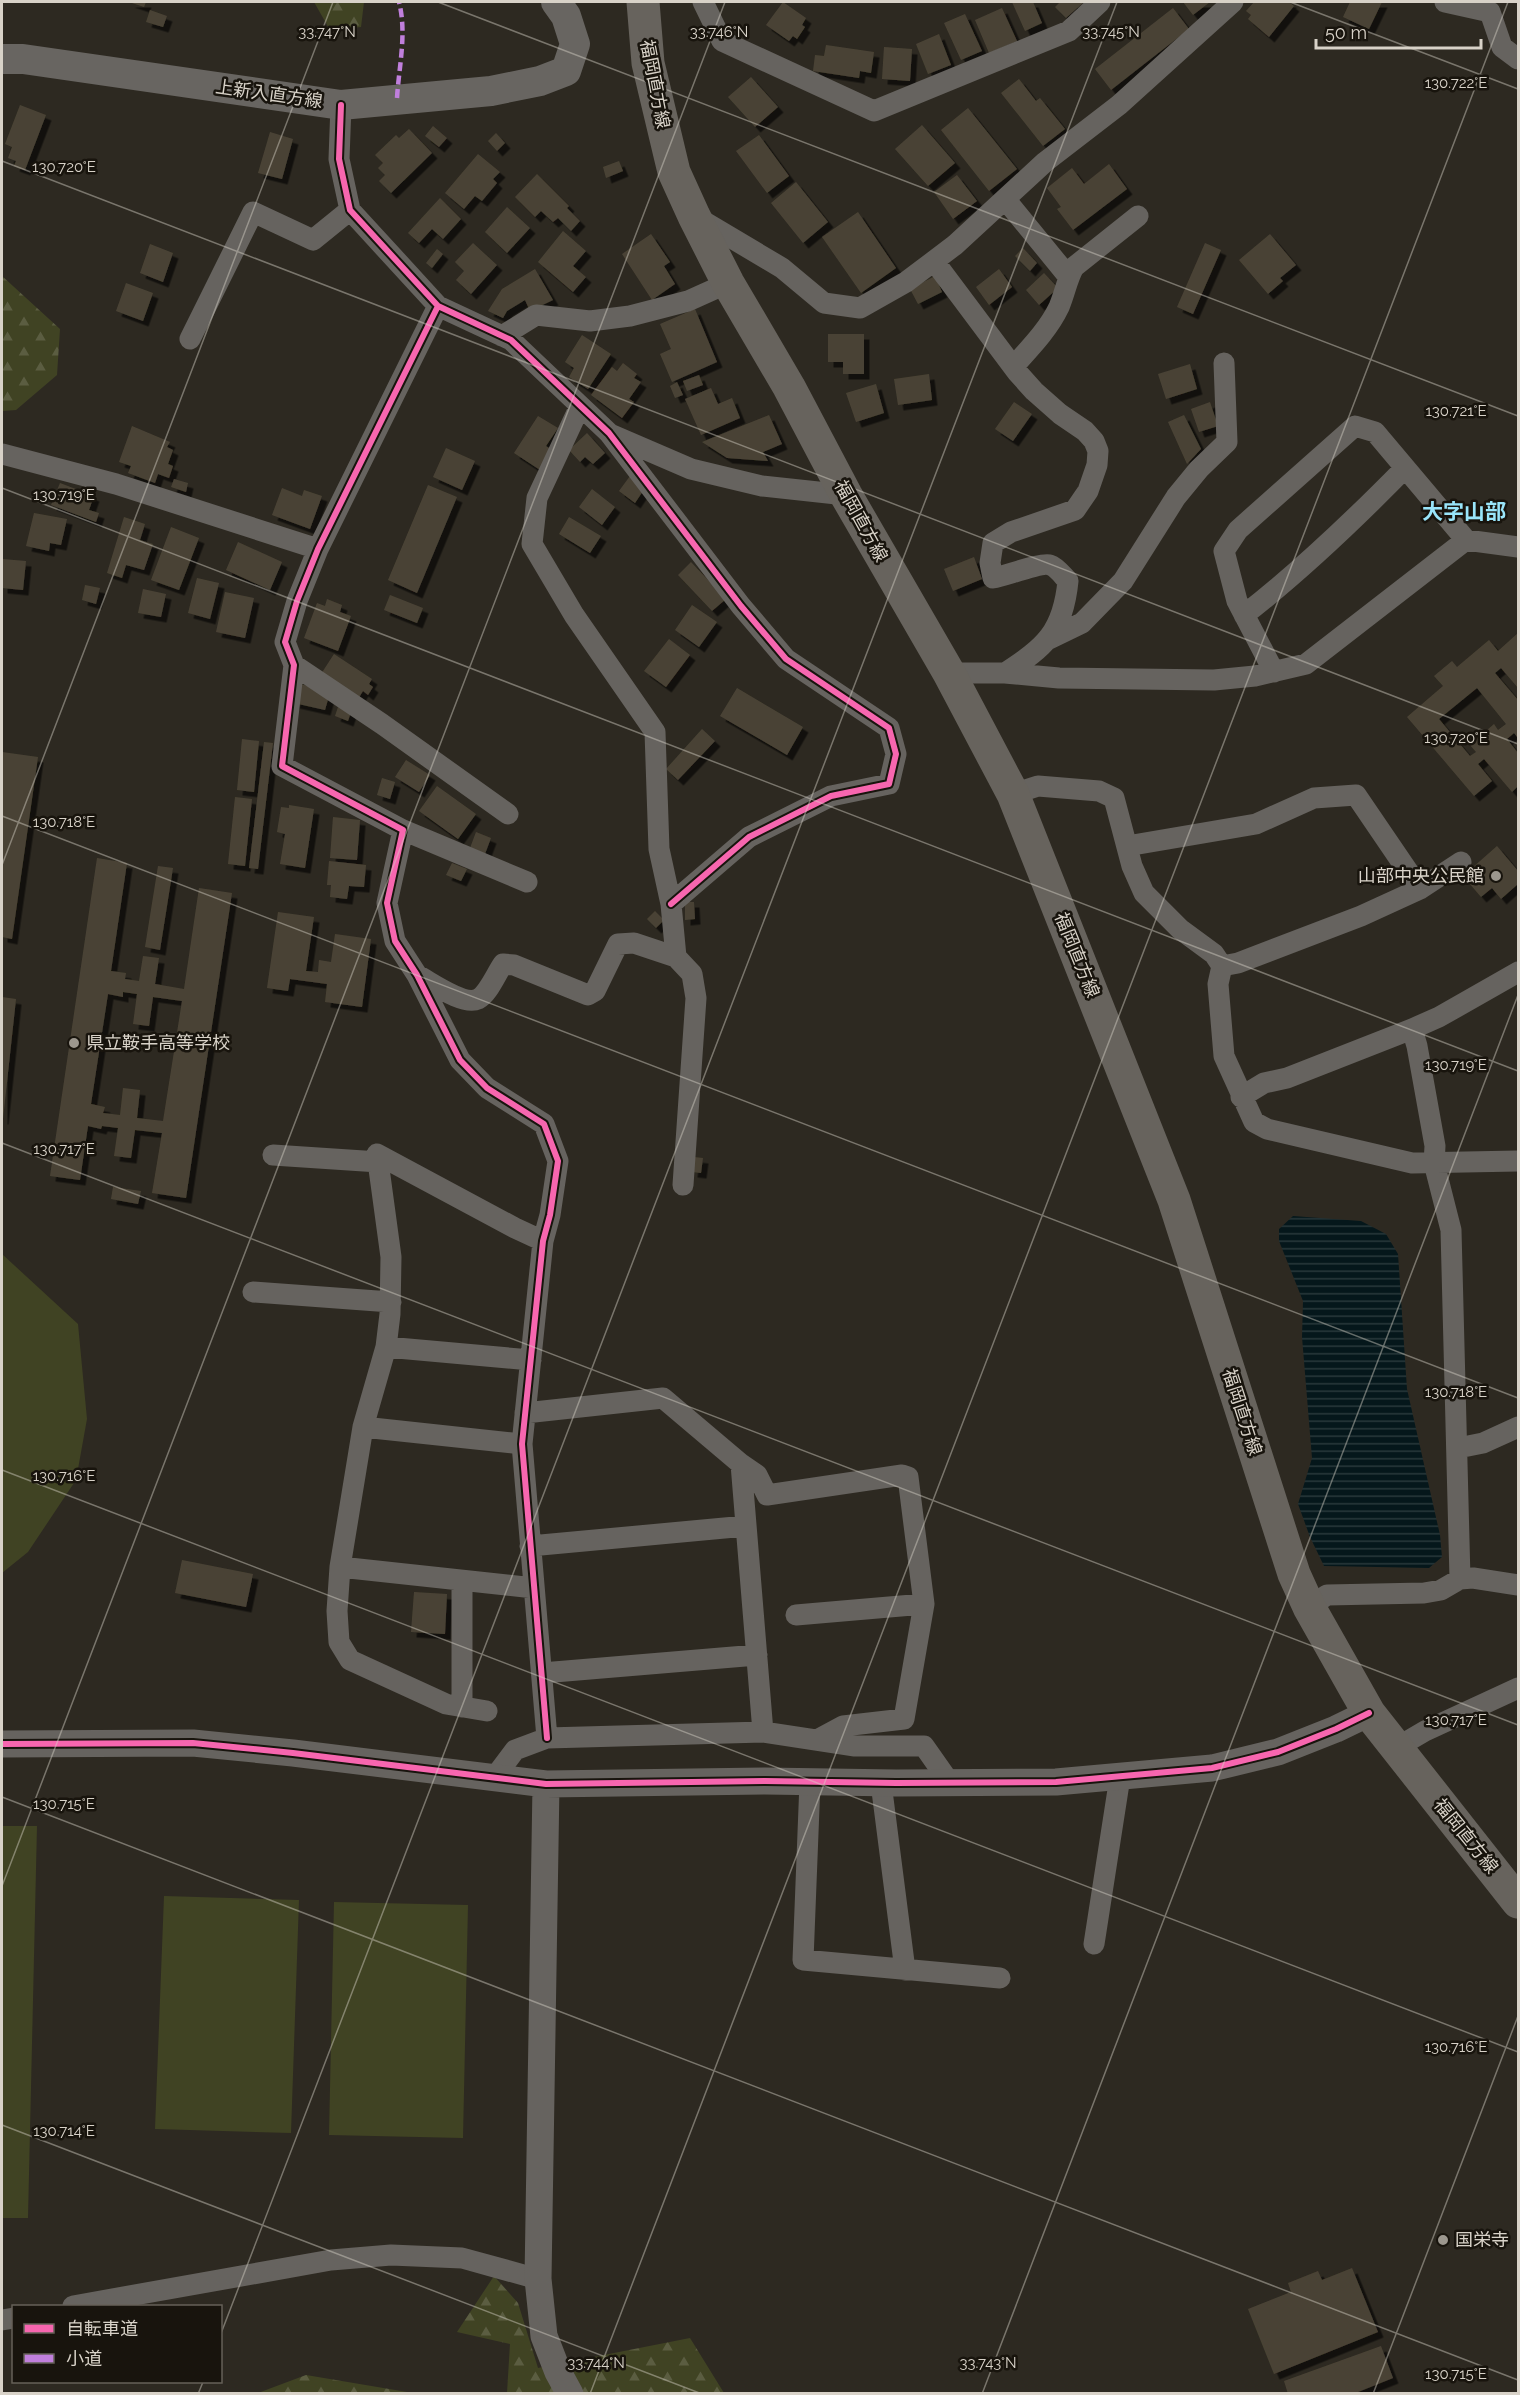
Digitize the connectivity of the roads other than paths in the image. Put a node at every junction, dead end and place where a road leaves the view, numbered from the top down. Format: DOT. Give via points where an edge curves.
graph roads {
  1 [pos="556,2"];
  2 [pos="643,2"];
  3 [pos="703,2"];
  4 [pos="1100,2"];
  5 [pos="1233,2"];
  6 [pos="1445,2"];
  7 [pos="2,59"];
  8 [pos="1518,59"];
  9 [pos="341,105"];
  10 [pos="1005,199"];
  11 [pos="350,210"];
  12 [pos="694,216"];
  13 [pos="1138,216"];
  14 [pos="934,261"];
  15 [pos="1068,276"];
  16 [pos="728,283"];
  17 [pos="438,306"];
  18 [pos="502,336"];
  19 [pos="190,339"];
  20 [pos="1224,363"];
  21 [pos="1013,367"];
  22 [pos="580,406"];
  23 [pos="609,433"];
  24 [pos="2,454"];
  25 [pos="1406,468"];
  26 [pos="846,495"];
  27 [pos="1466,540"];
  28 [pos="1518,547"];
  29 [pos="318,549"];
  30 [pos="1244,615"];
  31 [pos="1049,639"];
  32 [pos="294,665"];
  33 [pos="1274,672"];
  34 [pos="949,673"];
  35 [pos="1005,673"];
  36 [pos="1013,794"];
  37 [pos="508,814"];
  38 [pos="403,830"];
  39 [pos="1127,846"];
  40 [pos="1461,862"];
  41 [pos="527,882"];
  42 [pos="1420,889"];
  43 [pos="671,904"];
  44 [pos="676,957"];
  45 [pos="1222,966"];
  46 [pos="1518,972"];
  47 [pos="417,975"];
  48 [pos="1412,1029"];
  49 [pos="1241,1097"];
  50 [pos="273,1155"];
  51 [pos="1518,1161"];
  52 [pos="379,1162"];
  53 [pos="1434,1163"];
  54 [pos="683,1185"];
  55 [pos="543,1241"];
  56 [pos="253,1292"];
  57 [pos="391,1302"];
  58 [pos="386,1347"];
  59 [pos="531,1360"];
  60 [pos="525,1413"];
  61 [pos="363,1427"];
  62 [pos="1518,1427"];
  63 [pos="522,1444"];
  64 [pos="1458,1448"];
  65 [pos="741,1464"];
  66 [pos="746,1526"];
  67 [pos="530,1546"];
  68 [pos="340,1568"];
  69 [pos="1460,1578"];
  70 [pos="462,1582"];
  71 [pos="1518,1586"];
  72 [pos="534,1588"];
  73 [pos="924,1604"];
  74 [pos="1309,1607"];
  75 [pos="796,1615"];
  76 [pos="757,1655"];
  77 [pos="542,1673"];
  78 [pos="1518,1688"];
  79 [pos="462,1707"];
  80 [pos="487,1711"];
  81 [pos="1369,1713"];
  82 [pos="763,1732"];
  83 [pos="547,1738"];
  84 [pos="817,1740"];
  85 [pos="2,1744"];
  86 [pos="1396,1748"];
  87 [pos="1120,1777"];
  88 [pos="494,1778"];
  89 [pos="810,1782"];
  90 [pos="881,1783"];
  91 [pos="950,1783"];
  92 [pos="546,1784"];
  93 [pos="1518,1902"];
  94 [pos="1095,1944"];
  95 [pos="905,1970"];
  96 [pos="1000,1978"];
  97 [pos="537,2279"];
  98 [pos="84,2305"];
  99 [pos="570,2394"];
  1 -- 9 [label="main road, 上新入直方線" via="566,16 575,44 566,71 491,91"];
  2 -- 12 [label="main road, 福岡直方線" via="648,63 674,172"];
  3 -- 4 [label="street" via="722,41 874,111 1069,30"];
  5 -- 10 [label="street" via="1127,98"];
  6 -- 8 [label="street" via="1490,12 1502,47"];
  7 -- 9 [label="main road, 上新入直方線"];
  9 -- 11 [label="street" via="339,159"];
  10 -- 14 [label="street"];
  10 -- 15 [label="street"];
  11 -- 17 [label="street"];
  11 -- 19 [label="street" via="313,240 253,212"];
  12 -- 14 [label="street" via="782,268 824,303 860,308"];
  12 -- 16 [label="main road, 福岡直方線"];
  13 -- 15 [label="street"];
  14 -- 21 [label="street"];
  15 -- 21 [label="street" via="1059,308 1046,330"];
  16 -- 18 [label="street" via="688,301 630,316 590,321 536,315"];
  16 -- 26 [label="main road, 福岡直方線"];
  17 -- 18 [label="street"];
  17 -- 29 [label="street"];
  18 -- 22 [label="street" via="511,340"];
  20 -- 31 [label="street" via="1227,442 1176,497 1123,581 1082,623"];
  21 -- 31 [label="street" via="1034,391 1085,431 1098,451 1088,491 1075,510 1011,532 993,543 993,578 1042,564 1053,565 1068,581 1066,599"];
  22 -- 23 [label="street"];
  22 -- 43 [label="street" via="537,498 532,544 574,615 655,732 658,849"];
  23 -- 26 [label="street" via="691,468 762,486"];
  23 -- 43 [label="street" via="786,659 889,728 896,754 889,784 831,796 749,837"];
  24 -- 29 [label="street" via="117,484"];
  25 -- 27 [label="street"];
  25 -- 30 [label="street" via="1298,572"];
  25 -- 30 [label="street" via="1375,432 1355,426 1238,530 1224,551"];
  26 -- 34 [label="main road, 福岡直方線"];
  27 -- 28 [label="street"];
  27 -- 33 [label="street" via="1306,664"];
  29 -- 32 [label="street" via="285,642"];
  30 -- 33 [label="street"];
  31 -- 35 [label="street" via="1035,654"];
  32 -- 37 [label="street"];
  32 -- 38 [label="street" via="282,766"];
  33 -- 35 [label="street" via="1214,680 1059,678"];
  34 -- 35 [label="street"];
  34 -- 36 [label="main road, 福岡直方線"];
  36 -- 39 [label="street" via="1038,786 1099,791 1114,798"];
  36 -- 74 [label="main road, 福岡直方線" via="1174,1200 1294,1574"];
  38 -- 41 [label="street"];
  38 -- 47 [label="street" via="387,903 395,941"];
  39 -- 42 [label="street" via="1256,824 1314,798 1356,795"];
  39 -- 45 [label="street" via="1144,893 1180,929 1214,954"];
  40 -- 42 [label="street"];
  42 -- 45 [label="street" via="1361,916"];
  43 -- 44 [label="street"];
  44 -- 47 [label="street" via="634,943 618,944 595,991 588,994 503,964 478,999 464,1001"];
  44 -- 54 [label="street" via="692,974 696,998"];
  45 -- 49 [label="street" via="1218,984 1224,1056"];
  46 -- 48 [label="street"];
  47 -- 55 [label="street" via="460,1060 487,1088 544,1124 558,1161"];
  48 -- 49 [label="street" via="1287,1078 1264,1083"];
  48 -- 53 [label="street" via="1435,1146"];
  49 -- 53 [label="street" via="1254,1122 1268,1129 1413,1163"];
  50 -- 52 [label="street"];
  51 -- 53 [label="street"];
  52 -- 55 [label="street" via="377,1154"];
  52 -- 57 [label="street" via="391,1257"];
  53 -- 64 [label="street" via="1451,1230"];
  55 -- 59 [label="street"];
  56 -- 57 [label="street"];
  57 -- 58 [label="street"];
  58 -- 59 [label="street"];
  58 -- 61 [label="street"];
  59 -- 60 [label="street"];
  60 -- 63 [label="street"];
  60 -- 65 [label="street" via="663,1398"];
  61 -- 63 [label="street"];
  61 -- 68 [label="street"];
  62 -- 64 [label="street" via="1483,1443"];
  63 -- 67 [label="street"];
  64 -- 69 [label="street"];
  65 -- 66 [label="street"];
  65 -- 73 [label="street" via="757,1475 767,1494 908,1477"];
  66 -- 67 [label="street"];
  66 -- 76 [label="street"];
  67 -- 72 [label="street"];
  68 -- 70 [label="street"];
  68 -- 79 [label="street" via="339,1642 350,1660 446,1704"];
  69 -- 71 [label="street"];
  69 -- 74 [label="street" via="1432,1592 1328,1595"];
  70 -- 72 [label="street"];
  70 -- 79 [label="street"];
  72 -- 77 [label="street"];
  73 -- 75 [label="street"];
  73 -- 84 [label="street" via="904,1719 843,1726"];
  74 -- 81 [label="main road, 福岡直方線"];
  76 -- 77 [label="street"];
  76 -- 82 [label="street"];
  77 -- 83 [label="street"];
  78 -- 86 [label="street"];
  79 -- 80 [label="street"];
  81 -- 86 [label="main road, 福岡直方線"];
  81 -- 87 [label="street" via="1278,1752 1212,1768"];
  82 -- 83 [label="street"];
  82 -- 84 [label="street"];
  83 -- 88 [label="street" via="515,1750"];
  84 -- 91 [label="street" via="855,1746 924,1746"];
  85 -- 88 [label="street" via="193,1743"];
  86 -- 93 [label="main road, 福岡直方線"];
  87 -- 91 [label="street"];
  87 -- 94 [label="street"];
  88 -- 92 [label="street"];
  89 -- 90 [label="street"];
  89 -- 92 [label="street"];
  89 -- 95 [label="street" via="803,1960"];
  90 -- 91 [label="street"];
  90 -- 95 [label="street"];
  92 -- 97 [label="street"];
  95 -- 96 [label="street"];
  97 -- 98 [label="street" via="462,2258 391,2255 331,2260"];
  97 -- 99 [label="street" via="544,2336"];
}
